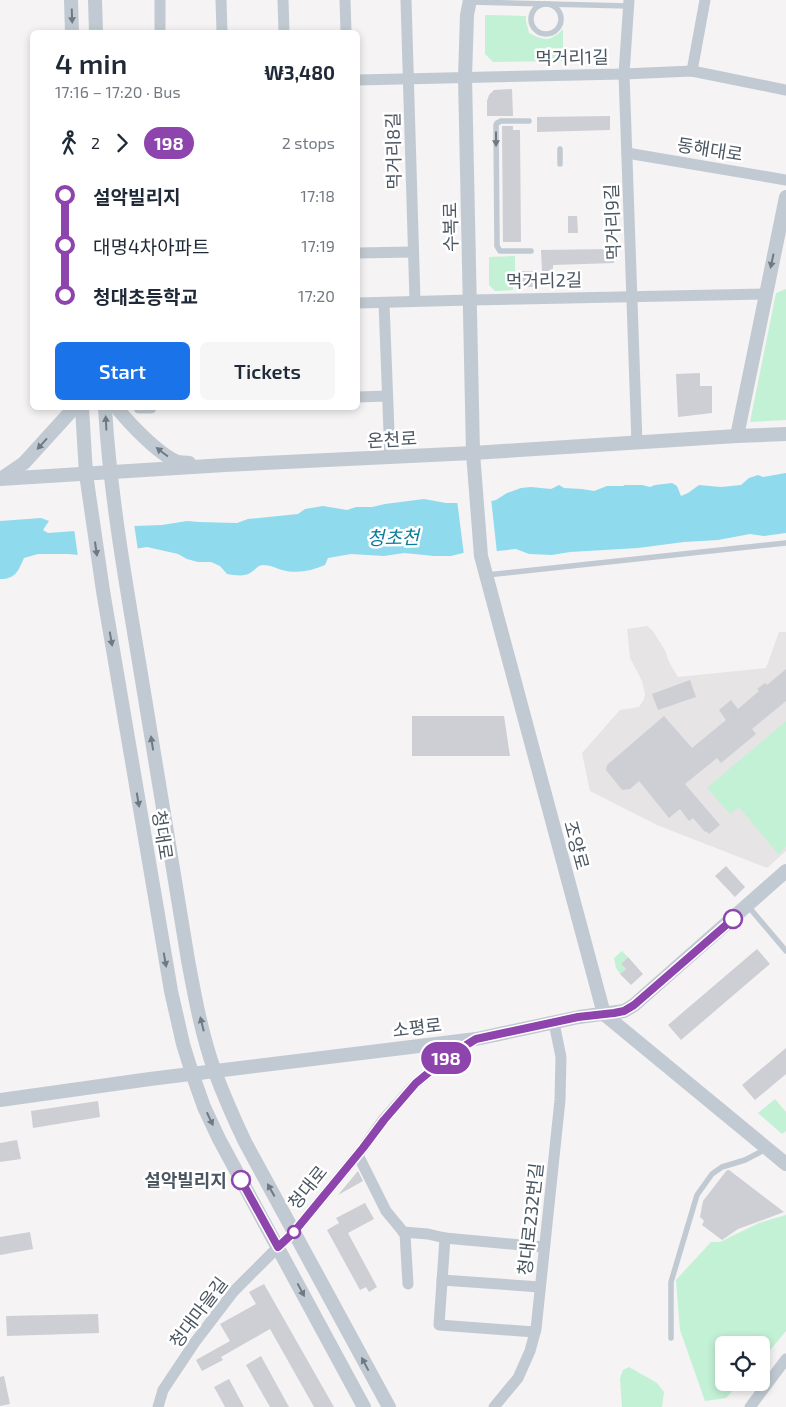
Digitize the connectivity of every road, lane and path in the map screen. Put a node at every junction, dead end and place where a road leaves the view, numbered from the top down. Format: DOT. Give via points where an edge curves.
graph roads {
  1 [pos="71,0"];
  2 [pos="95,0"];
  3 [pos="160,0"];
  4 [pos="221,0"];
  5 [pos="283,0"];
  6 [pos="346,0"];
  7 [pos="406,0"];
  8 [pos="705,0"];
  9 [pos="470,1"];
  10 [pos="629,3"];
  11 [pos="545,4"];
  12 [pos="72,30"];
  13 [pos="96,30"];
  14 [pos="160,30"];
  15 [pos="222,30"];
  16 [pos="284,30"];
  17 [pos="346,30"];
  18 [pos="692,71"];
  19 [pos="624,74"];
  20 [pos="465,77"];
  21 [pos="408,79"];
  22 [pos="360,80"];
  23 [pos="786,90"];
  24 [pos="529,121"];
  25 [pos="560,149"];
  26 [pos="627,153"];
  27 [pos="560,164"];
  28 [pos="786,180"];
  29 [pos="786,197"];
  30 [pos="531,251"];
  31 [pos="412,252"];
  32 [pos="360,253"];
  33 [pos="765,294"];
  34 [pos="632,296"];
  35 [pos="470,300"];
  36 [pos="415,301"];
  37 [pos="384,303"];
  38 [pos="360,304"];
  39 [pos="387,396"];
  40 [pos="360,397"];
  41 [pos="72,410"];
  42 [pos="82,410"];
  43 [pos="105,410"];
  44 [pos="118,410"];
  45 [pos="786,434"];
  46 [pos="737,436"];
  47 [pos="637,443"];
  48 [pos="473,453"];
  49 [pos="390,458"];
  50 [pos="225,465"];
  51 [pos="111,472"];
  52 [pos="86,474"];
  53 [pos="0,479"];
  54 [pos="786,543"];
  55 [pos="485,575"];
  56 [pos="786,871"];
  57 [pos="748,906"];
  58 [pos="786,951"];
  59 [pos="604,1014"];
  60 [pos="554,1022"];
  61 [pos="476,1039"];
  62 [pos="215,1071"];
  63 [pos="192,1073"];
  64 [pos="0,1100"];
  65 [pos="767,1149"];
  66 [pos="358,1155"];
  67 [pos="786,1164"];
  68 [pos="294,1232"];
  69 [pos="403,1232"];
  70 [pos="445,1238"];
  71 [pos="278,1247"];
  72 [pos="544,1247"];
  73 [pos="442,1280"];
  74 [pos="408,1284"];
  75 [pos="540,1287"];
  76 [pos="535,1332"];
  77 [pos="671,1338"];
  78 [pos="786,1359"];
  79 [pos="158,1407"];
  80 [pos="364,1407"];
  81 [pos="388,1407"];
  82 [pos="494,1407"];
  83 [pos="750,1407"];
  1 -- 12 [label="street, one-way"];
  2 -- 13 [label="street"];
  3 -- 14 [label="street"];
  4 -- 15 [label="street"];
  5 -- 16 [label="street"];
  6 -- 17 [label="street"];
  7 -- 21 [label="street, 먹거리8길"];
  8 -- 18 [label="street"];
  9 -- 11 [label="lane"];
  9 -- 20 [label="street, 수복로"];
  10 -- 11 [label="lane"];
  10 -- 19 [label="street, 먹거리9길"];
  11 -- 11 [label="lane" via="536,7 531,20 538,32 547,34 557,29 561,20 558,10"];
  18 -- 19 [label="street, 먹거리1길"];
  18 -- 23 [label="street, 먹거리1길"];
  19 -- 20 [label="street, 먹거리1길"];
  19 -- 26 [label="street, 먹거리9길"];
  20 -- 21 [label="street, 먹거리1길"];
  20 -- 35 [label="street, 수복로"];
  21 -- 22 [label="street, 먹거리1길"];
  21 -- 31 [label="street, 먹거리8길"];
  24 -- 30 [label="lane, one-way" via="501,121 496,125 497,246 500,251"];
  25 -- 27 [label="lane"];
  26 -- 28 [label="street, 동해대로"];
  26 -- 34 [label="street, 먹거리9길"];
  29 -- 33 [label="street, one-way"];
  31 -- 32 [label="street"];
  31 -- 36 [label="street, 먹거리8길"];
  33 -- 34 [label="street, 먹거리2길"];
  33 -- 46 [label="street"];
  34 -- 35 [label="street, 먹거리2길"];
  34 -- 47 [label="street, 먹거리9길"];
  35 -- 36 [label="street, 먹거리2길"];
  35 -- 48 [label="street, 수복로"];
  36 -- 37 [label="street, 먹거리2길"];
  37 -- 38 [label="street, 먹거리2길"];
  37 -- 39 [label="street"];
  39 -- 40 [label="street"];
  39 -- 49 [label="street"];
  41 -- 53 [label="street, one-way" via="24,463"];
  42 -- 52 [label="street, 청대로"];
  51 -- 43 [label="street, 청대로, one-way"];
  50 -- 44 [label="street, one-way" via="178,462 162,453"];
  45 -- 46 [label="street, 온천로"];
  46 -- 47 [label="street, 온천로"];
  47 -- 48 [label="street, 온천로"];
  48 -- 49 [label="street, 온천로"];
  48 -- 55 [label="street, 조양로"];
  49 -- 50 [label="street, 온천로"];
  50 -- 51 [label="street, 온천로"];
  51 -- 52 [label="street, 온천로"];
  62 -- 51 [label="street, 청대로, one-way" via="188,960 127,590"];
  52 -- 53 [label="street, 온천로"];
  52 -- 63 [label="street, 청대로, one-way" via="171,991"];
  54 -- 55 [label="lane"];
  55 -- 59 [label="street, 조양로"];
  56 -- 57 [label="street, 소평로"];
  57 -- 58 [label="lane"];
  57 -- 59 [label="street, 소평로" via="634,1005 624,1011"];
  59 -- 60 [label="street, 소평로"];
  59 -- 65 [label="street"];
  60 -- 61 [label="street, 소평로"];
  60 -- 72 [label="street, 청대로232번길" via="561,1057 560,1100"];
  61 -- 62 [label="street, 소평로"];
  61 -- 66 [label="street, 청대로" via="416,1083"];
  62 -- 63 [label="street, 소평로"];
  68 -- 62 [label="street, 청대로, one-way" via="245,1142"];
  63 -- 64 [label="street, 소평로"];
  63 -- 71 [label="street, 청대로, one-way" via="219,1138"];
  65 -- 67 [label="street"];
  65 -- 77 [label="lane" via="722,1167 712,1174 696,1195 671,1282"];
  66 -- 68 [label="street, 청대로"];
  66 -- 69 [label="street" via="386,1211"];
  68 -- 71 [label="street, 청대로"];
  81 -- 68 [label="street, 청대로, one-way"];
  69 -- 70 [label="street"];
  69 -- 74 [label="street"];
  70 -- 72 [label="street"];
  70 -- 73 [label="street"];
  71 -- 79 [label="street, 청대마을길" via="234,1290 163,1390"];
  71 -- 80 [label="street, 청대로, one-way"];
  72 -- 75 [label="street, 청대로232번길"];
  73 -- 75 [label="street"];
  73 -- 76 [label="street" via="439,1325"];
  75 -- 76 [label="street, 청대로232번길"];
  76 -- 82 [label="street, 청대로232번길" via="518,1378"];
  78 -- 83 [label="street"];
}
